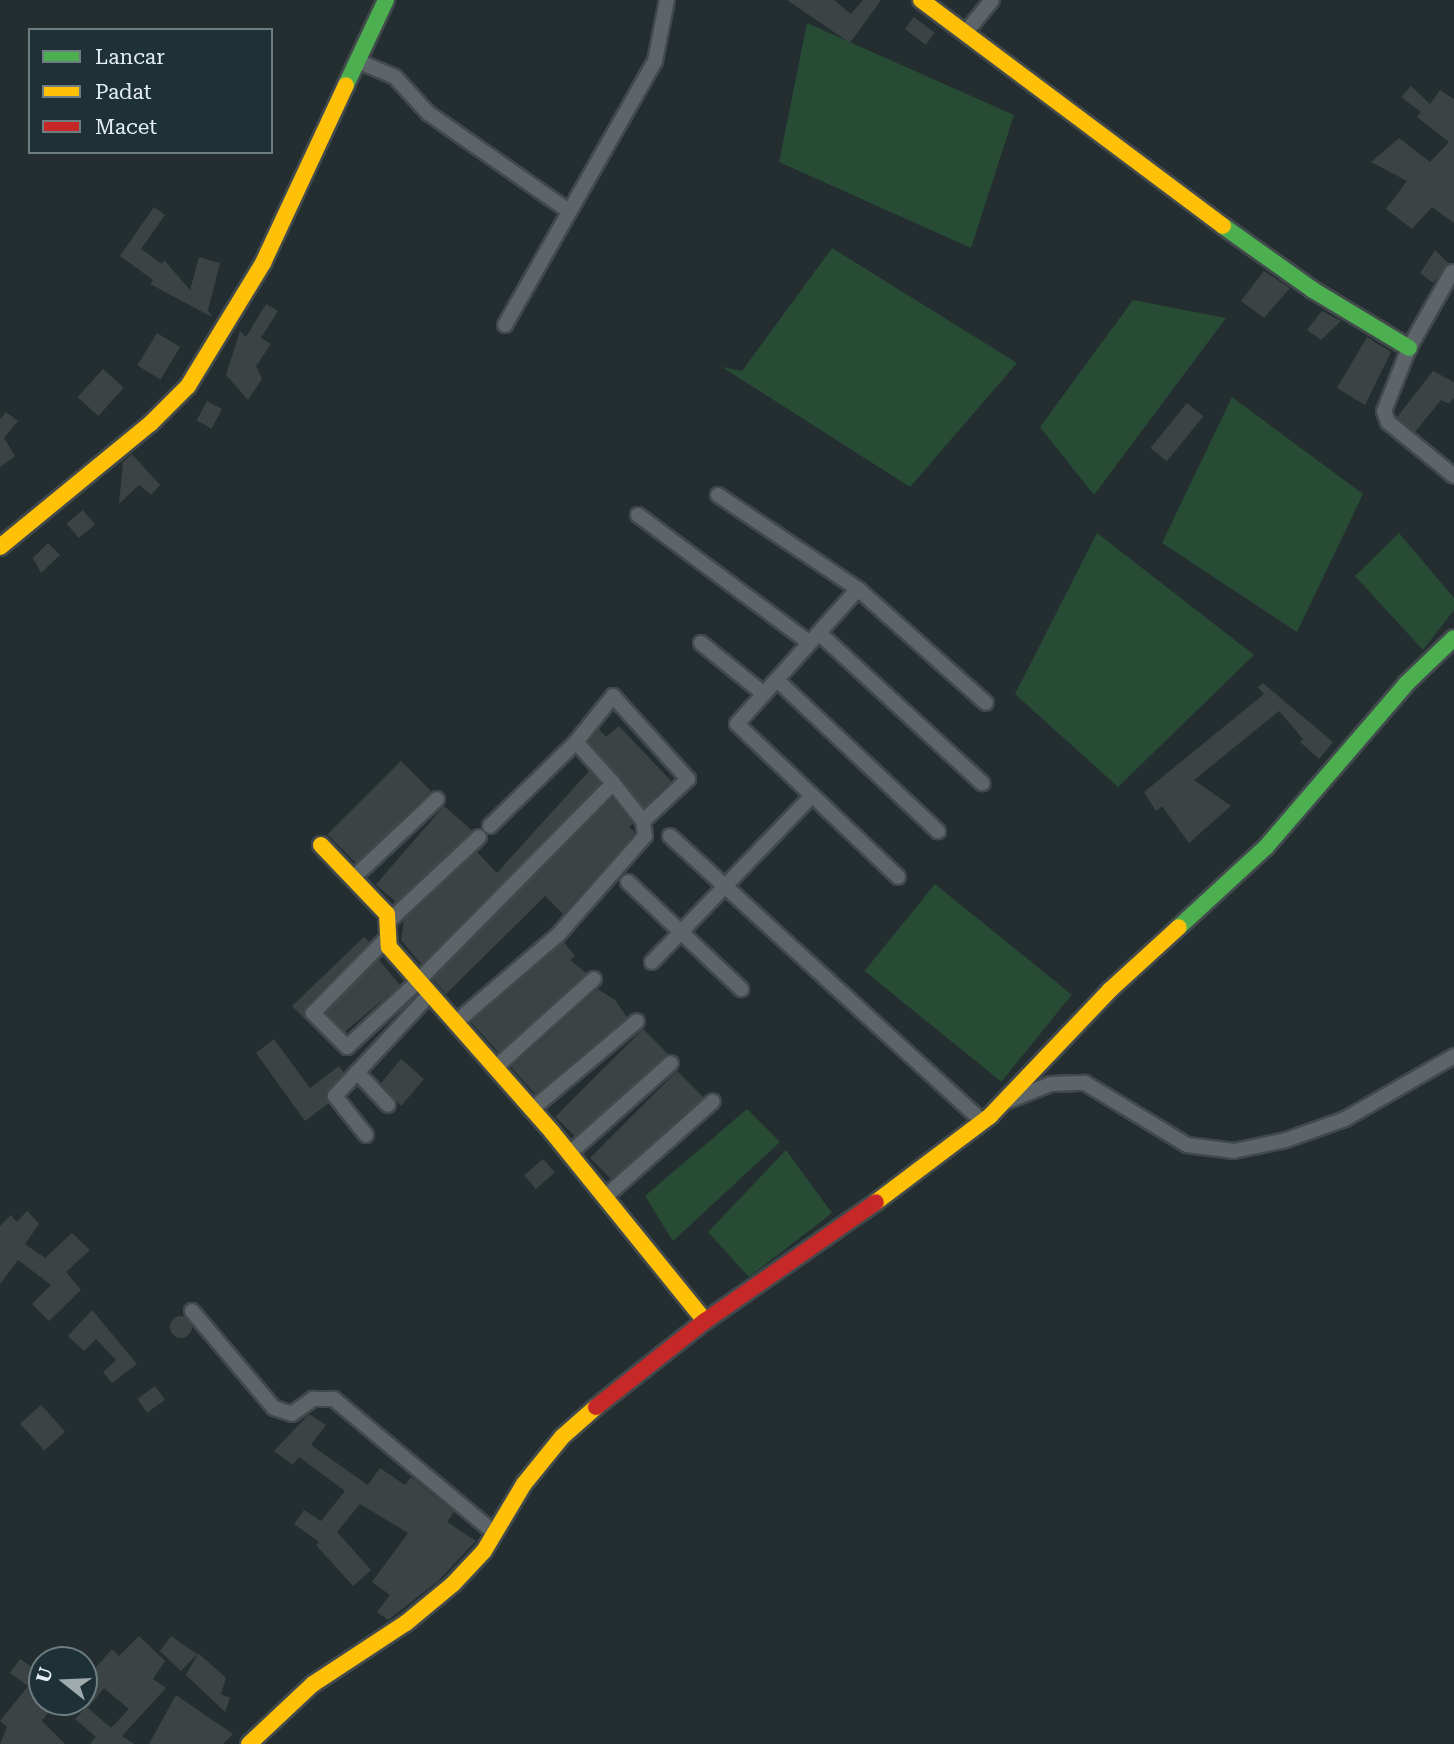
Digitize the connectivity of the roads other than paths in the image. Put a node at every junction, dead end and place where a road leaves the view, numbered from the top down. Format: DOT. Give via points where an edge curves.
graph roads {
  1 [pos="386,0"];
  2 [pos="667,0"];
  3 [pos="921,0"];
  4 [pos="992,0"];
  5 [pos="966,32"];
  6 [pos="360,62"];
  7 [pos="569,211"];
  8 [pos="1451,272"];
  9 [pos="505,325"];
  10 [pos="1409,348"];
  11 [pos="1454,476"];
  12 [pos="718,495"];
  13 [pos="638,515"];
  14 [pos="0,547"];
  15 [pos="858,589"];
  16 [pos="814,638"];
  17 [pos="1454,638"];
  18 [pos="701,643"];
  19 [pos="777,680"];
  20 [pos="764,694"];
  21 [pos="986,702"];
  22 [pos="576,742"];
  23 [pos="613,783"];
  24 [pos="982,783"];
  25 [pos="811,797"];
  26 [pos="437,799"];
  27 [pos="643,821"];
  28 [pos="490,826"];
  29 [pos="938,831"];
  30 [pos="670,836"];
  31 [pos="479,837"];
  32 [pos="321,845"];
  33 [pos="353,877"];
  34 [pos="898,877"];
  35 [pos="628,881"];
  36 [pos="726,888"];
  37 [pos="389,921"];
  38 [pos="683,933"];
  39 [pos="386,939"];
  40 [pos="652,962"];
  41 [pos="594,979"];
  42 [pos="416,983"];
  43 [pos="741,989"];
  44 [pos="430,994"];
  45 [pos="637,1021"];
  46 [pos="455,1023"];
  47 [pos="1454,1056"];
  48 [pos="671,1063"];
  49 [pos="495,1068"];
  50 [pos="357,1072"];
  51 [pos="713,1101"];
  52 [pos="1003,1103"];
  53 [pos="388,1105"];
  54 [pos="531,1110"];
  55 [pos="983,1122"];
  56 [pos="366,1135"];
  57 [pos="570,1153"];
  58 [pos="605,1197"];
  59 [pos="191,1311"];
  60 [pos="705,1321"];
  61 [pos="495,1533"];
  62 [pos="249,1744"];
  1 -- 6 [label="street"];
  2 -- 7 [label="street" via="655,61"];
  3 -- 5 [label="street"];
  4 -- 5 [label="street"];
  5 -- 10 [label="street" via="1205,214 1313,290"];
  6 -- 7 [label="street" via="395,77 428,113"];
  6 -- 14 [label="street" via="262,263 188,386 59,503"];
  7 -- 9 [label="street"];
  8 -- 10 [label="street" via="1438,303"];
  10 -- 11 [label="street" via="1384,411 1388,422"];
  12 -- 15 [label="street"];
  13 -- 16 [label="street"];
  15 -- 16 [label="street"];
  15 -- 21 [label="street"];
  16 -- 19 [label="street"];
  16 -- 24 [label="street"];
  17 -- 52 [label="street" via="1406,684 1266,847 1110,990"];
  18 -- 20 [label="street"];
  19 -- 20 [label="street"];
  19 -- 29 [label="street"];
  20 -- 25 [label="street" via="737,724"];
  22 -- 23 [label="street"];
  22 -- 27 [label="street" via="614,696 688,779"];
  22 -- 28 [label="street"];
  23 -- 27 [label="street"];
  23 -- 42 [label="street"];
  25 -- 34 [label="street"];
  25 -- 36 [label="street"];
  26 -- 33 [label="street"];
  27 -- 46 [label="street" via="645,836 559,934"];
  30 -- 36 [label="street"];
  31 -- 37 [label="street"];
  32 -- 33 [label="street"];
  33 -- 37 [label="street"];
  35 -- 38 [label="street"];
  36 -- 38 [label="street"];
  36 -- 55 [label="street"];
  37 -- 39 [label="street"];
  38 -- 40 [label="street"];
  38 -- 43 [label="street"];
  39 -- 42 [label="street"];
  39 -- 42 [label="street" via="313,1013 347,1047"];
  41 -- 49 [label="street"];
  42 -- 44 [label="street"];
  44 -- 46 [label="street"];
  44 -- 50 [label="street"];
  45 -- 54 [label="street"];
  46 -- 49 [label="street"];
  47 -- 52 [label="street" via="1345,1119 1286,1140 1234,1151 1187,1145 1085,1083 1051,1084"];
  48 -- 57 [label="street"];
  49 -- 54 [label="street"];
  50 -- 53 [label="street"];
  50 -- 56 [label="street" via="335,1096"];
  51 -- 58 [label="street"];
  52 -- 55 [label="street"];
  54 -- 57 [label="street"];
  55 -- 60 [label="street" via="932,1163"];
  57 -- 58 [label="street"];
  58 -- 60 [label="street"];
  59 -- 61 [label="street" via="274,1409 292,1414 313,1399 334,1399"];
  60 -- 61 [label="street" via="562,1437 524,1484"];
  61 -- 62 [label="street" via="448,1589 406,1623 313,1684"];
}
